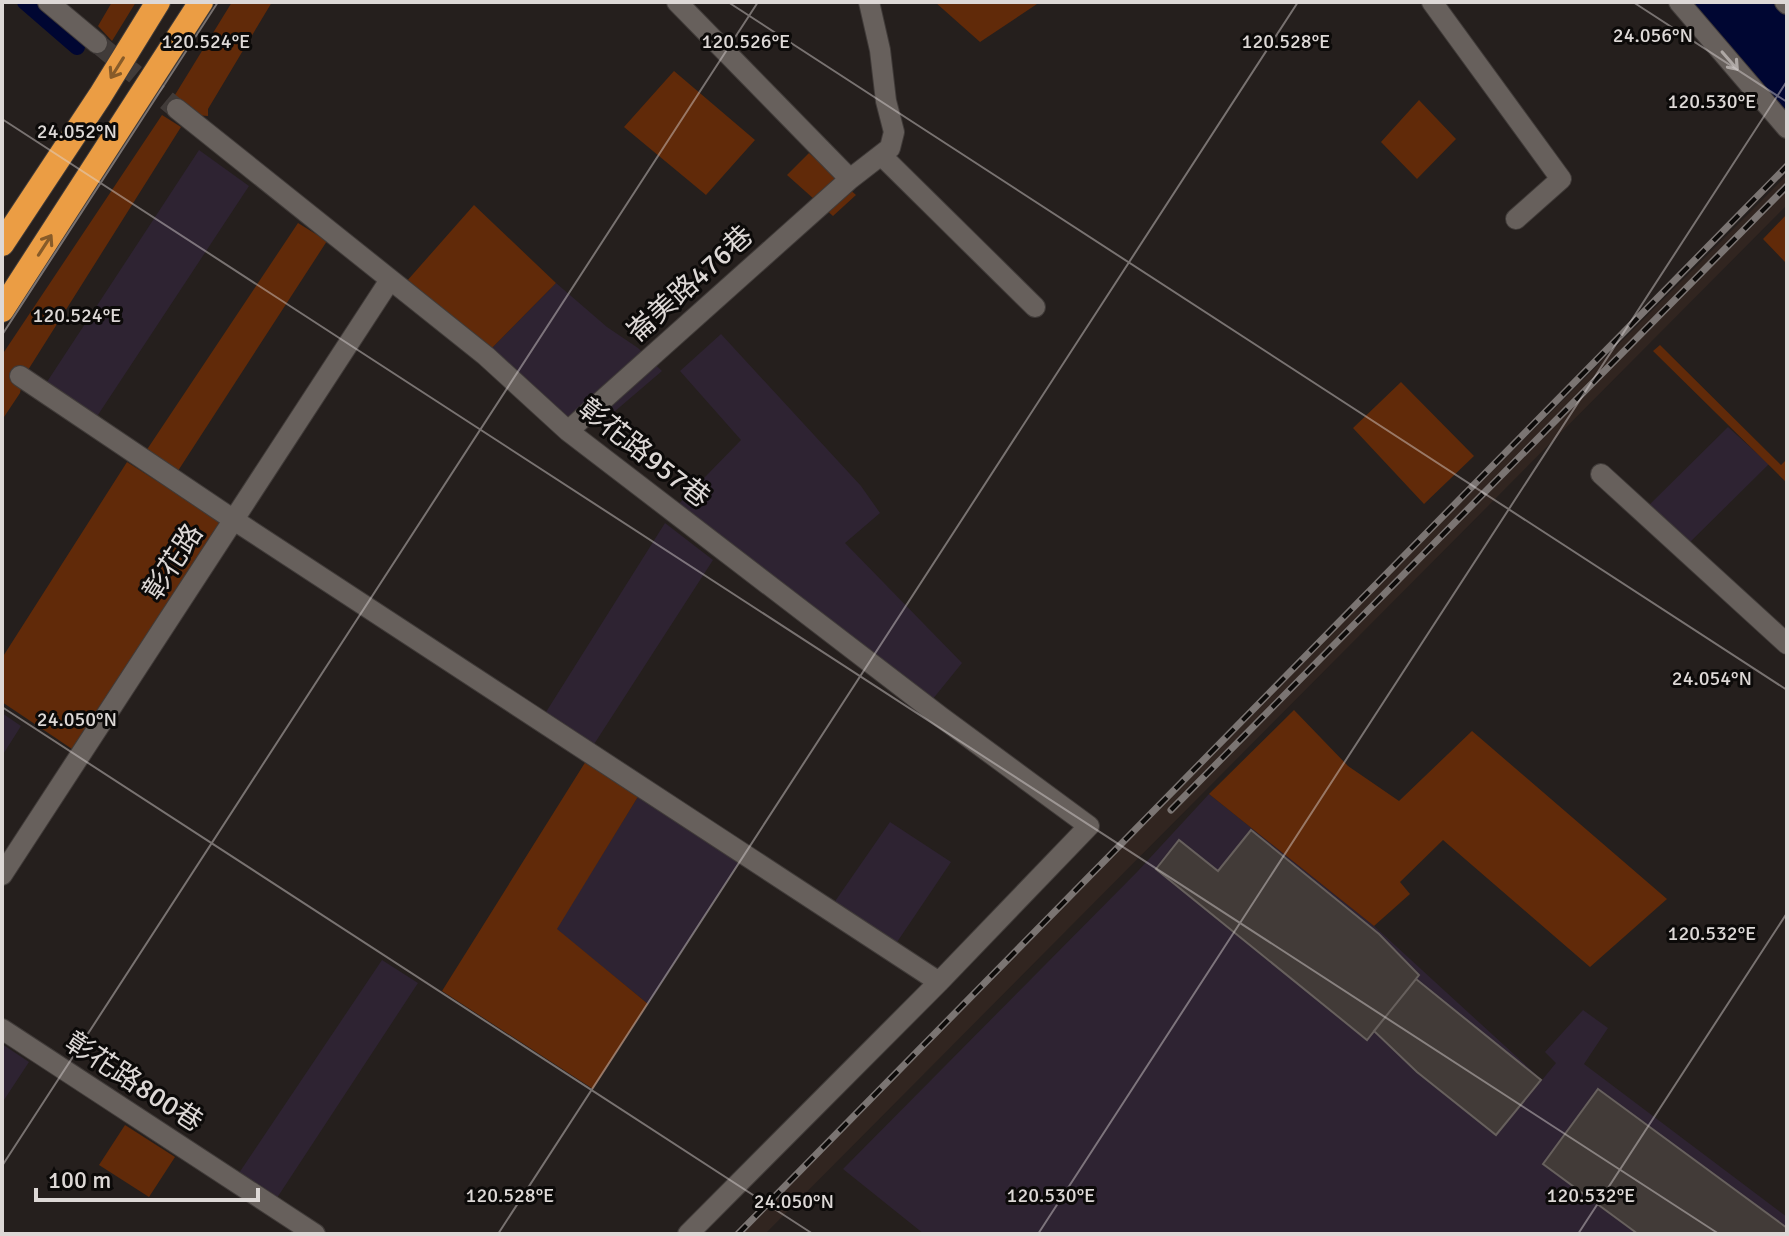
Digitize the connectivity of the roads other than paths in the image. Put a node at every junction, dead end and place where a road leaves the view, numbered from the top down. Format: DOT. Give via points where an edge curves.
graph roads {
  1 [pos="48,2"];
  2 [pos="158,2"];
  3 [pos="201,2"];
  4 [pos="677,2"];
  5 [pos="869,2"];
  6 [pos="1432,2"];
  7 [pos="1679,2"];
  8 [pos="97,43"];
  9 [pos="177,109"];
  10 [pos="1787,128"];
  11 [pos="882,156"];
  12 [pos="850,179"];
  13 [pos="1516,219"];
  14 [pos="2,244"];
  15 [pos="390,280"];
  16 [pos="1035,307"];
  17 [pos="2,310"];
  18 [pos="20,376"];
  19 [pos="568,431"];
  20 [pos="1601,474"];
  21 [pos="234,520"];
  22 [pos="1787,644"];
  23 [pos="2,875"];
  24 [pos="939,982"];
  25 [pos="2,1029"];
  26 [pos="315,1234"];
  27 [pos="688,1234"];
  1 -- 8 [label="street"];
  2 -- 14 [label="highway, one-way"];
  17 -- 3 [label="highway, one-way"];
  4 -- 12 [label="street"];
  5 -- 11 [label="street" via="894,132"];
  6 -- 13 [label="street" via="1561,179"];
  7 -- 10 [label="street, one-way"];
  9 -- 15 [label="street, 彰花路957巷"];
  11 -- 12 [label="street, 崙美路476巷"];
  11 -- 16 [label="street"];
  12 -- 19 [label="street, 崙美路476巷"];
  15 -- 19 [label="street, 彰花路957巷" via="486,356"];
  15 -- 21 [label="street, 彰花路"];
  18 -- 21 [label="street"];
  19 -- 24 [label="street, 彰花路957巷" via="1089,826"];
  20 -- 22 [label="street"];
  21 -- 23 [label="street, 彰花路"];
  21 -- 24 [label="street"];
  24 -- 27 [label="street"];
  25 -- 26 [label="street, 彰花路800巷"];
}
